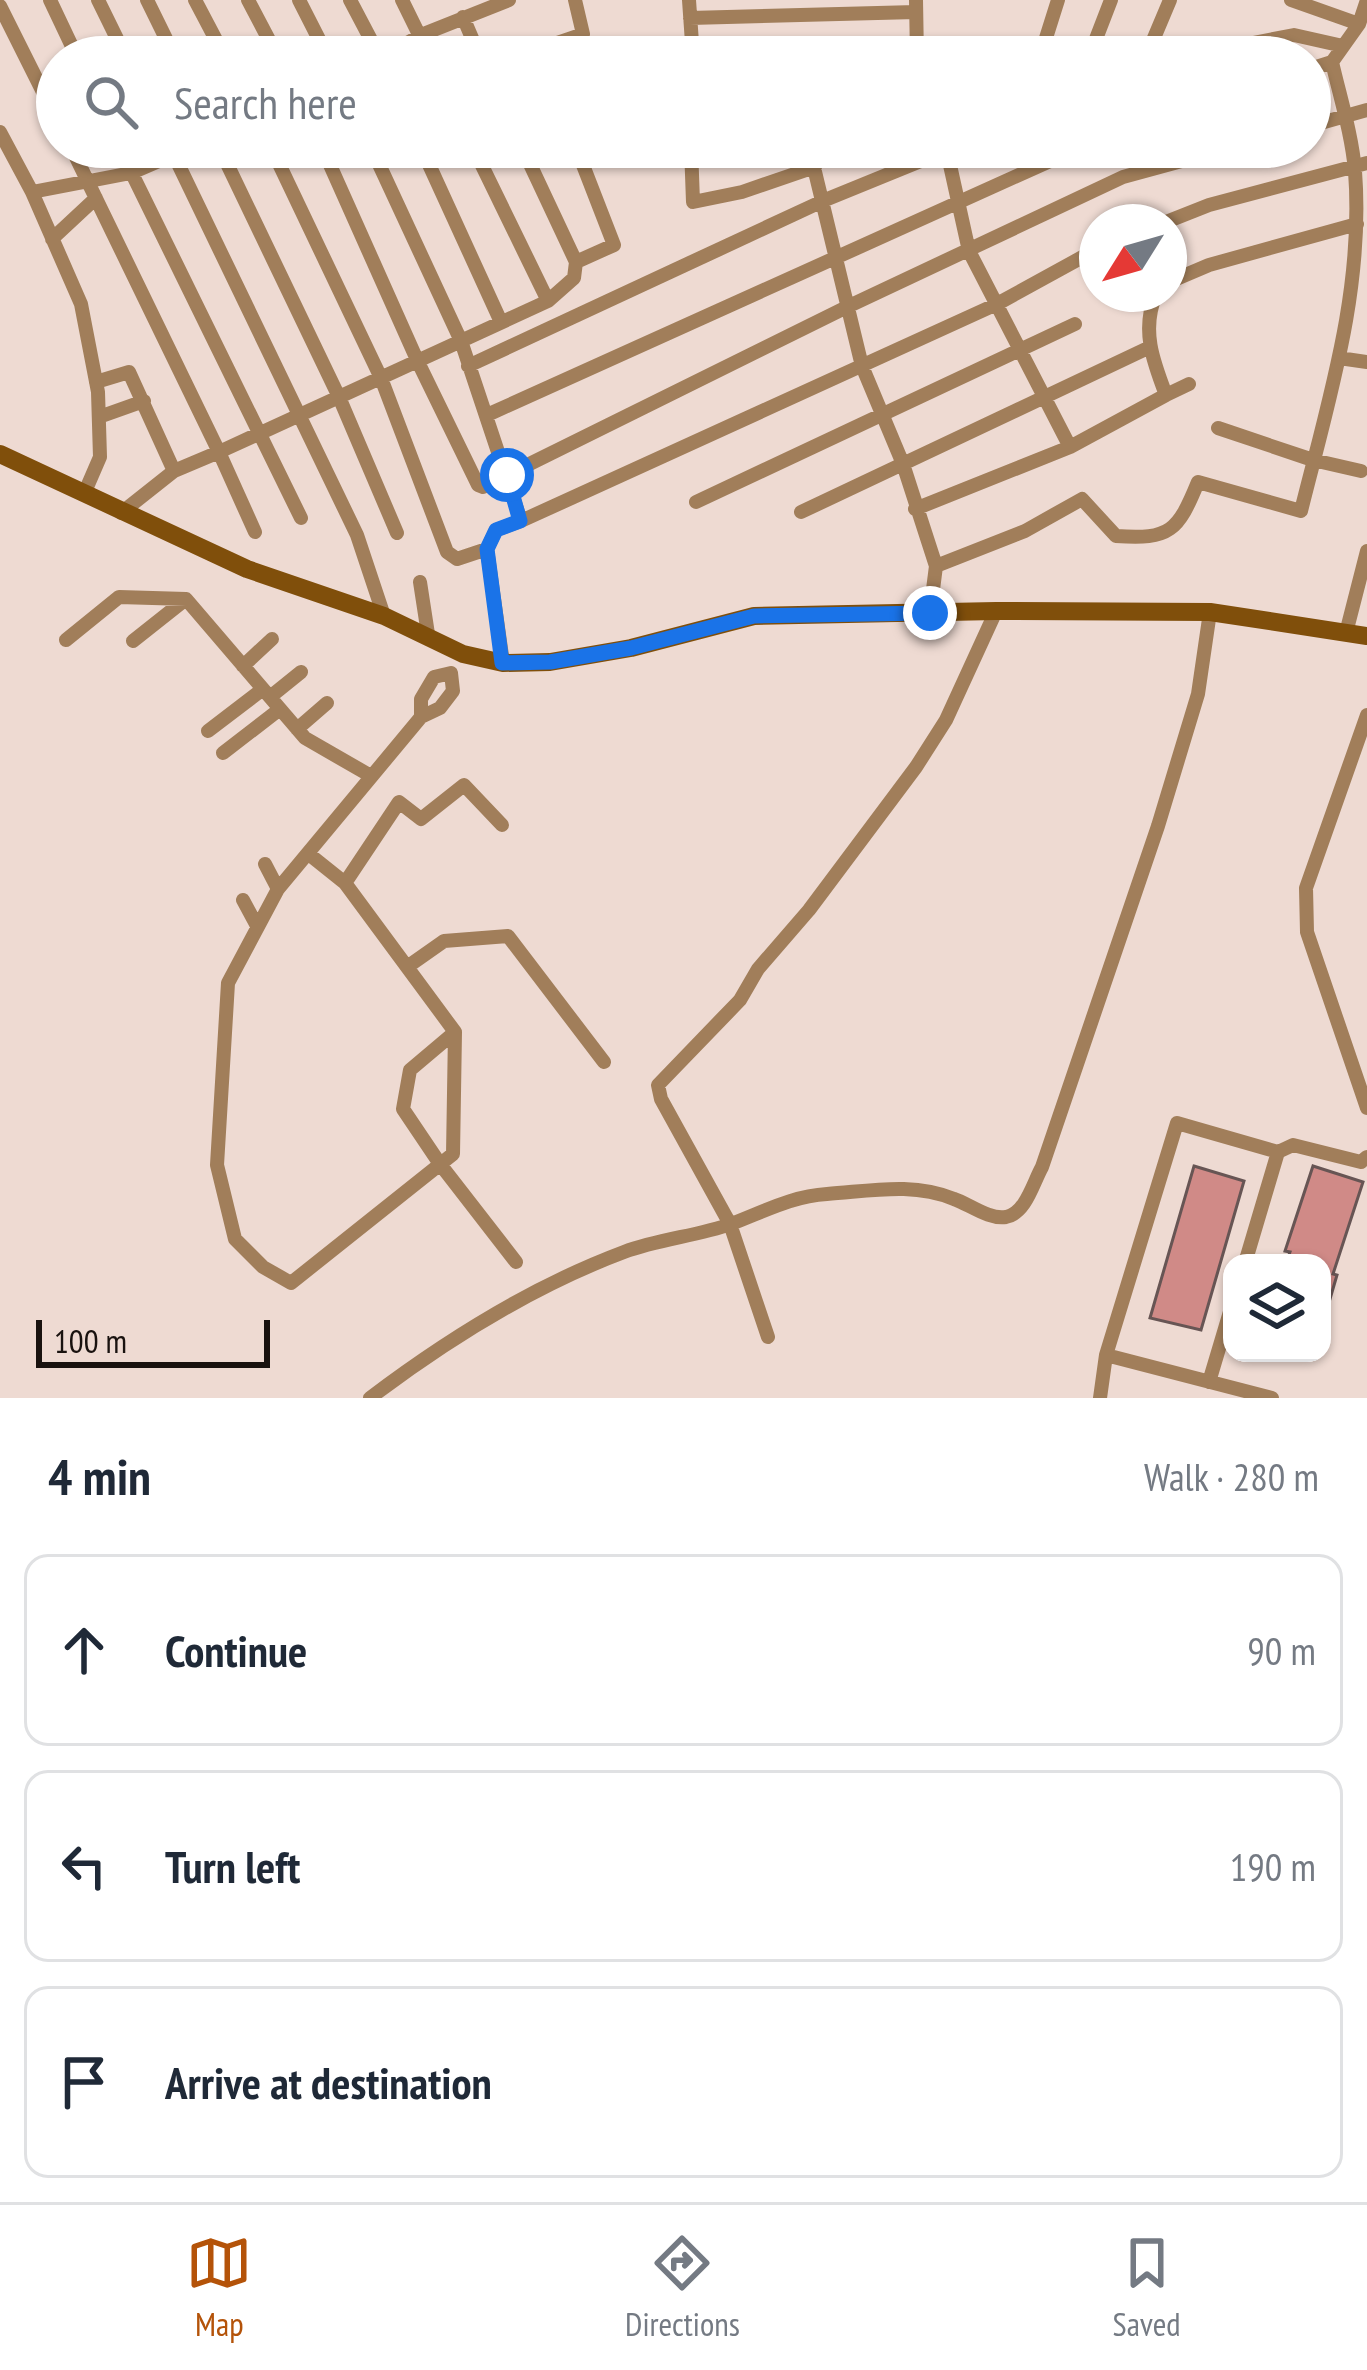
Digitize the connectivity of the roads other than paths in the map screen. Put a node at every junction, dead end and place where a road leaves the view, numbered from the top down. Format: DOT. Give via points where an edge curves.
graph roads {
  1 [pos="50,0"];
  2 [pos="98,0"];
  3 [pos="147,0"];
  4 [pos="195,0"];
  5 [pos="248,0"];
  6 [pos="299,0"];
  7 [pos="350,0"];
  8 [pos="402,0"];
  9 [pos="509,0"];
  10 [pos="575,0"];
  11 [pos="689,0"];
  12 [pos="1058,0"];
  13 [pos="1111,0"];
  14 [pos="1170,0"];
  15 [pos="1291,0"];
  16 [pos="1367,0"];
  17 [pos="0,6"];
  18 [pos="916,6"];
  19 [pos="463,17"];
  20 [pos="690,19"];
  21 [pos="1359,24"];
  22 [pos="421,35"];
  23 [pos="66,36"];
  24 [pos="116,36"];
  25 [pos="165,36"];
  26 [pos="214,36"];
  27 [pos="267,36"];
  28 [pos="317,36"];
  29 [pos="370,36"];
  30 [pos="471,36"];
  31 [pos="578,36"];
  32 [pos="691,36"];
  33 [pos="917,36"];
  34 [pos="1047,36"];
  35 [pos="1097,36"];
  36 [pos="1155,36"];
  37 [pos="1331,43"];
  38 [pos="1343,46"];
  39 [pos="1332,62"];
  40 [pos="36,77"];
  41 [pos="1367,110"];
  42 [pos="1344,117"];
  43 [pos="1331,120"];
  44 [pos="0,132"];
  45 [pos="1361,165"];
  46 [pos="82,168"];
  47 [pos="129,168"];
  48 [pos="140,168"];
  49 [pos="180,168"];
  50 [pos="229,168"];
  51 [pos="281,168"];
  52 [pos="331,168"];
  53 [pos="380,168"];
  54 [pos="431,168"];
  55 [pos="482,168"];
  56 [pos="532,168"];
  57 [pos="584,168"];
  58 [pos="692,168"];
  59 [pos="812,168"];
  60 [pos="815,168"];
  61 [pos="901,168"];
  62 [pos="952,168"];
  63 [pos="1033,168"];
  64 [pos="1157,168"];
  65 [pos="131,173"];
  66 [pos="88,180"];
  67 [pos="32,192"];
  68 [pos="96,198"];
  69 [pos="824,200"];
  70 [pos="956,202"];
  71 [pos="1187,214"];
  72 [pos="1357,224"];
  73 [pos="52,239"];
  74 [pos="969,251"];
  75 [pos="837,254"];
  76 [pos="1079,259"];
  77 [pos="576,262"];
  78 [pos="1187,274"];
  79 [pos="548,301"];
  80 [pos="997,304"];
  81 [pos="849,306"];
  82 [pos="1150,312"];
  83 [pos="501,322"];
  84 [pos="1075,324"];
  85 [pos="461,341"];
  86 [pos="1148,348"];
  87 [pos="1022,351"];
  88 [pos="1339,358"];
  89 [pos="418,362"];
  90 [pos="1367,362"];
  91 [pos="862,366"];
  92 [pos="468,367"];
  93 [pos="381,378"];
  94 [pos="96,382"];
  95 [pos="1190,384"];
  96 [pos="1166,394"];
  97 [pos="339,397"];
  98 [pos="1047,399"];
  99 [pos="144,400"];
  100 [pos="298,415"];
  101 [pos="487,415"];
  102 [pos="883,415"];
  103 [pos="99,417"];
  104 [pos="1218,428"];
  105 [pos="258,436"];
  106 [pos="1070,447"];
  107 [pos="219,452"];
  108 [pos="0,454"];
  109 [pos="1313,460"];
  110 [pos="903,464"];
  111 [pos="1361,471"];
  112 [pos="174,472"];
  113 [pos="507,475"];
  114 [pos="84,494"];
  115 [pos="696,502"];
  116 [pos="915,508"];
  117 [pos="801,512"];
  118 [pos="122,514"];
  119 [pos="301,518"];
  120 [pos="520,521"];
  121 [pos="255,532"];
  122 [pos="397,533"];
  123 [pos="487,549"];
  124 [pos="1367,550"];
  125 [pos="936,566"];
  126 [pos="420,582"];
  127 [pos="186,599"];
  128 [pos="996,611"];
  129 [pos="1210,612"];
  130 [pos="930,613"];
  131 [pos="384,616"];
  132 [pos="1346,633"];
  133 [pos="428,634"];
  134 [pos="1367,636"];
  135 [pos="272,639"];
  136 [pos="67,640"];
  137 [pos="133,641"];
  138 [pos="463,654"];
  139 [pos="502,663"];
  140 [pos="243,666"];
  141 [pos="301,672"];
  142 [pos="271,698"];
  143 [pos="327,704"];
  144 [pos="1367,715"];
  145 [pos="297,729"];
  146 [pos="208,731"];
  147 [pos="223,753"];
  148 [pos="371,776"];
  149 [pos="502,825"];
  150 [pos="310,854"];
  151 [pos="265,864"];
  152 [pos="345,883"];
  153 [pos="278,889"];
  154 [pos="243,900"];
  155 [pos="257,926"];
  156 [pos="407,967"];
  157 [pos="455,1032"];
  158 [pos="604,1062"];
  159 [pos="1367,1108"];
  160 [pos="1278,1152"];
  161 [pos="1367,1156"];
  162 [pos="440,1164"];
  163 [pos="730,1224"];
  164 [pos="1248,1254"];
  165 [pos="516,1262"];
  166 [pos="1223,1336"];
  167 [pos="768,1337"];
  168 [pos="1106,1355"];
  169 [pos="1209,1382"];
  170 [pos="370,1398"];
  171 [pos="1100,1398"];
  172 [pos="1272,1398"];
  1 -- 23 [label="street"];
  2 -- 24 [label="street"];
  3 -- 25 [label="street"];
  4 -- 26 [label="street"];
  5 -- 27 [label="street"];
  6 -- 28 [label="street"];
  7 -- 29 [label="street"];
  8 -- 22 [label="street"];
  9 -- 19 [label="street"];
  10 -- 31 [label="street" via="584,34"];
  11 -- 20 [label="street"];
  12 -- 34 [label="street"];
  13 -- 35 [label="street"];
  14 -- 36 [label="street"];
  15 -- 21 [label="street"];
  16 -- 21 [label="street"];
  17 -- 40 [label="street"];
  18 -- 20 [label="street"];
  18 -- 33 [label="street"];
  19 -- 22 [label="street"];
  19 -- 30 [label="street"];
  20 -- 32 [label="street"];
  21 -- 38 [label="street"];
  37 -- 38 [label="street"];
  38 -- 39 [label="street"];
  39 -- 42 [label="street"];
  41 -- 42 [label="street"];
  42 -- 43 [label="street"];
  42 -- 45 [label="street"];
  44 -- 67 [label="street"];
  45 -- 71 [label="street"];
  45 -- 72 [label="street"];
  46 -- 66 [label="street"];
  47 -- 65 [label="street"];
  48 -- 65 [label="street"];
  49 -- 100 [label="street"];
  50 -- 97 [label="street"];
  51 -- 93 [label="street"];
  52 -- 89 [label="street"];
  53 -- 85 [label="street"];
  54 -- 83 [label="street"];
  55 -- 79 [label="street"];
  56 -- 77 [label="street"];
  57 -- 77 [label="street" via="614,245"];
  58 -- 59 [label="street" via="693,202"];
  60 -- 69 [label="street"];
  61 -- 69 [label="street"];
  62 -- 70 [label="street"];
  63 -- 70 [label="street"];
  64 -- 74 [label="street"];
  65 -- 66 [label="street"];
  65 -- 105 [label="street"];
  66 -- 67 [label="street"];
  66 -- 68 [label="street"];
  67 -- 73 [label="street"];
  68 -- 73 [label="street"];
  68 -- 107 [label="street"];
  69 -- 75 [label="street"];
  69 -- 92 [label="street"];
  70 -- 74 [label="street"];
  70 -- 75 [label="street"];
  72 -- 78 [label="street"];
  72 -- 88 [label="street"];
  73 -- 94 [label="street" via="80,304"];
  74 -- 80 [label="street"];
  74 -- 81 [label="street"];
  75 -- 81 [label="street"];
  75 -- 101 [label="street"];
  76 -- 80 [label="street"];
  77 -- 79 [label="street" via="574,278"];
  79 -- 83 [label="street"];
  80 -- 87 [label="street"];
  80 -- 91 [label="street"];
  81 -- 91 [label="street"];
  81 -- 113 [label="street"];
  82 -- 86 [label="street"];
  83 -- 85 [label="street"];
  84 -- 87 [label="street"];
  85 -- 89 [label="street"];
  85 -- 92 [label="street"];
  86 -- 96 [label="street"];
  86 -- 98 [label="street"];
  87 -- 98 [label="street"];
  87 -- 102 [label="street"];
  88 -- 90 [label="street"];
  88 -- 109 [label="street"];
  89 -- 93 [label="street"];
  89 -- 113 [label="street" via="478,485"];
  91 -- 102 [label="street"];
  91 -- 120 [label="street"];
  92 -- 101 [label="street"];
  93 -- 97 [label="street"];
  93 -- 123 [label="street" via="447,551 457,559"];
  94 -- 99 [label="street" via="129,372"];
  94 -- 103 [label="street"];
  95 -- 96 [label="street"];
  96 -- 106 [label="street"];
  97 -- 100 [label="street"];
  97 -- 122 [label="street"];
  98 -- 106 [label="street"];
  98 -- 110 [label="street"];
  99 -- 103 [label="street"];
  99 -- 112 [label="street"];
  100 -- 105 [label="street"];
  100 -- 131 [label="street" via="357,535"];
  101 -- 113 [label="street"];
  102 -- 110 [label="street"];
  102 -- 115 [label="street"];
  103 -- 114 [label="street" via="100,457"];
  104 -- 109 [label="street"];
  105 -- 107 [label="street"];
  105 -- 119 [label="street"];
  106 -- 116 [label="street"];
  107 -- 112 [label="street"];
  107 -- 121 [label="street"];
  108 -- 114 [label="street"];
  109 -- 111 [label="street"];
  109 -- 125 [label="street" via="1301,511 1198,482 1169,533 1146,538 1116,536 1082,499"];
  110 -- 116 [label="street"];
  110 -- 117 [label="street"];
  112 -- 118 [label="street"];
  113 -- 120 [label="street"];
  114 -- 118 [label="street"];
  116 -- 125 [label="street"];
  118 -- 131 [label="street"];
  120 -- 123 [label="street" via="496,530"];
  123 -- 139 [label="street"];
  124 -- 132 [label="street"];
  125 -- 130 [label="street"];
  126 -- 133 [label="street"];
  127 -- 136 [label="street" via="119,597"];
  127 -- 137 [label="street"];
  127 -- 140 [label="street"];
  128 -- 129 [label="street"];
  128 -- 130 [label="street"];
  128 -- 163 [label="street" via="916,767 740,1000 658,1085"];
  129 -- 132 [label="street"];
  129 -- 163 [label="street" via="1198,694 1158,826 1042,1167 1018,1211 995,1216 903,1187 801,1198"];
  130 -- 139 [label="street" via="754,616 631,648"];
  131 -- 133 [label="street"];
  132 -- 134 [label="street"];
  133 -- 138 [label="street"];
  135 -- 140 [label="street"];
  138 -- 139 [label="street"];
  138 -- 148 [label="street" via="451,673 453,691"];
  140 -- 142 [label="street"];
  141 -- 142 [label="street"];
  142 -- 145 [label="street"];
  142 -- 146 [label="street"];
  142 -- 147 [label="street"];
  143 -- 145 [label="street"];
  144 -- 159 [label="street" via="1306,887 1307,932"];
  145 -- 148 [label="street"];
  148 -- 150 [label="street"];
  149 -- 152 [label="street" via="464,785 421,819 399,802"];
  150 -- 152 [label="street"];
  150 -- 153 [label="street"];
  151 -- 153 [label="street"];
  152 -- 156 [label="street"];
  153 -- 155 [label="street"];
  154 -- 155 [label="street"];
  155 -- 162 [label="street" via="228,983 217,1165 235,1239 291,1283"];
  156 -- 157 [label="street"];
  156 -- 158 [label="street" via="444,940 508,936"];
  157 -- 162 [label="street" via="453,1154"];
  157 -- 162 [label="street" via="410,1070 404,1109"];
  160 -- 161 [label="street" via="1293,1144 1361,1162"];
  160 -- 164 [label="street"];
  160 -- 168 [label="street" via="1177,1124"];
  162 -- 165 [label="street"];
  163 -- 167 [label="street"];
  163 -- 170 [label="street" via="568,1274 449,1339"];
  166 -- 169 [label="street"];
  168 -- 169 [label="street"];
  168 -- 171 [label="street"];
  169 -- 172 [label="street"];
}
